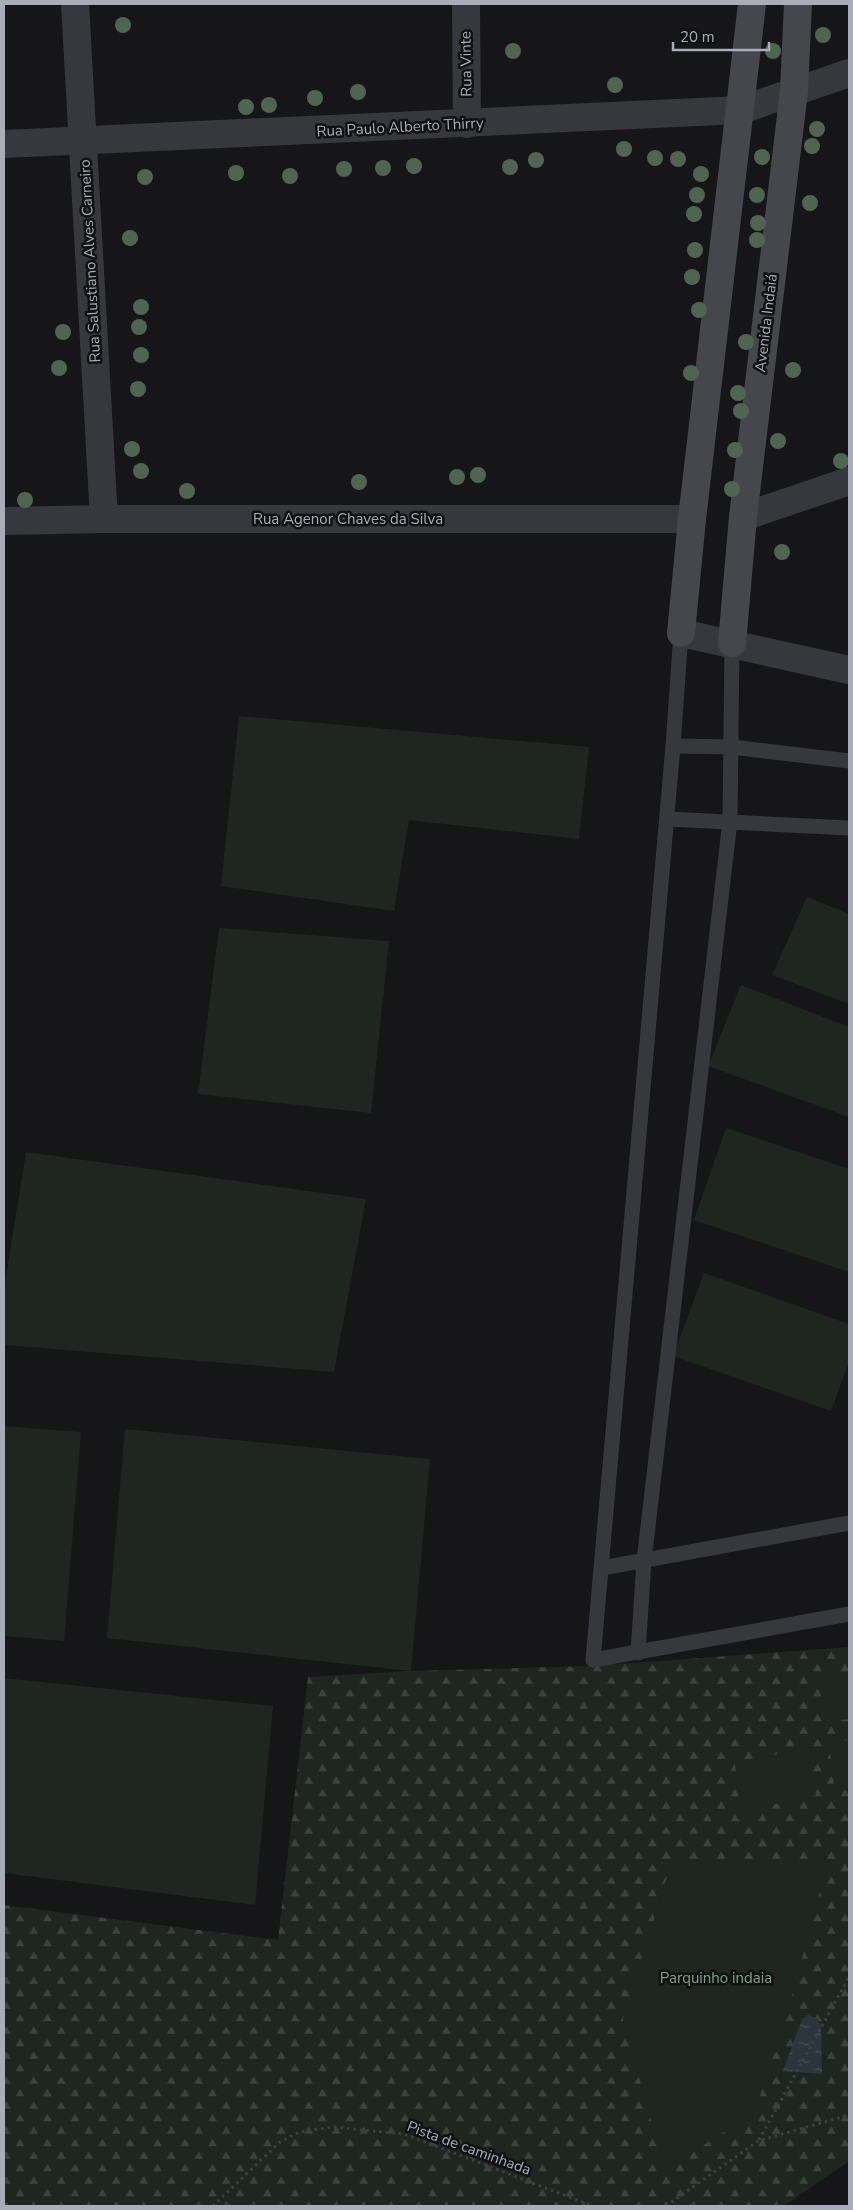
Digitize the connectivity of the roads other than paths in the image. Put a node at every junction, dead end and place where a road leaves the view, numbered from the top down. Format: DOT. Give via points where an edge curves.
graph roads {
  1 [pos="75,4"];
  2 [pos="466,4"];
  3 [pos="752,4"];
  4 [pos="798,4"];
  5 [pos="849,73"];
  6 [pos="794,91"];
  7 [pos="741,110"];
  8 [pos="467,124"];
  9 [pos="83,140"];
  10 [pos="4,144"];
  11 [pos="849,481"];
  12 [pos="743,517"];
  13 [pos="104,519"];
  14 [pos="692,519"];
  15 [pos="4,521"];
  16 [pos="681,633"];
  17 [pos="732,643"];
  18 [pos="849,670"];
  19 [pos="673,746"];
  20 [pos="732,747"];
  21 [pos="849,761"];
  22 [pos="667,819"];
  23 [pos="730,821"];
  24 [pos="849,828"];
  25 [pos="849,1522"];
  26 [pos="644,1561"];
  27 [pos="602,1568"];
  28 [pos="849,1614"];
  29 [pos="638,1653"];
  1 -- 9 [label="street, Rua Salustiano Alves Carneiro"];
  2 -- 8 [label="street, Rua Vinte"];
  3 -- 7 [label="street"];
  4 -- 6 [label="street, Avenida Indaiá"];
  5 -- 6 [label="street, Rua Paulo Alberto Thirry"];
  6 -- 7 [label="street, Rua Paulo Alberto Thirry"];
  6 -- 12 [label="street, Avenida Indaiá"];
  7 -- 8 [label="street, Rua Paulo Alberto Thirry"];
  7 -- 14 [label="street"];
  8 -- 9 [label="street, Rua Paulo Alberto Thirry"];
  9 -- 10 [label="street, Rua Paulo Alberto Thirry"];
  9 -- 13 [label="street, Rua Salustiano Alves Carneiro"];
  11 -- 12 [label="street"];
  12 -- 17 [label="street, Avenida Indaiá"];
  13 -- 14 [label="street, Rua Agenor Chaves da Silva"];
  13 -- 15 [label="street, Rua Agenor Chaves da Silva"];
  14 -- 16 [label="street"];
  16 -- 17 [label="street"];
  16 -- 19 [label="lane"];
  17 -- 18 [label="street"];
  17 -- 20 [label="lane"];
  19 -- 20 [label="lane"];
  19 -- 22 [label="lane"];
  20 -- 21 [label="lane"];
  20 -- 23 [label="lane"];
  22 -- 23 [label="lane"];
  22 -- 27 [label="lane"];
  23 -- 24 [label="lane"];
  23 -- 26 [label="lane"];
  25 -- 26 [label="lane"];
  26 -- 27 [label="lane"];
  26 -- 29 [label="lane"];
  27 -- 29 [label="lane" via="593,1660"];
  28 -- 29 [label="lane"];
}
